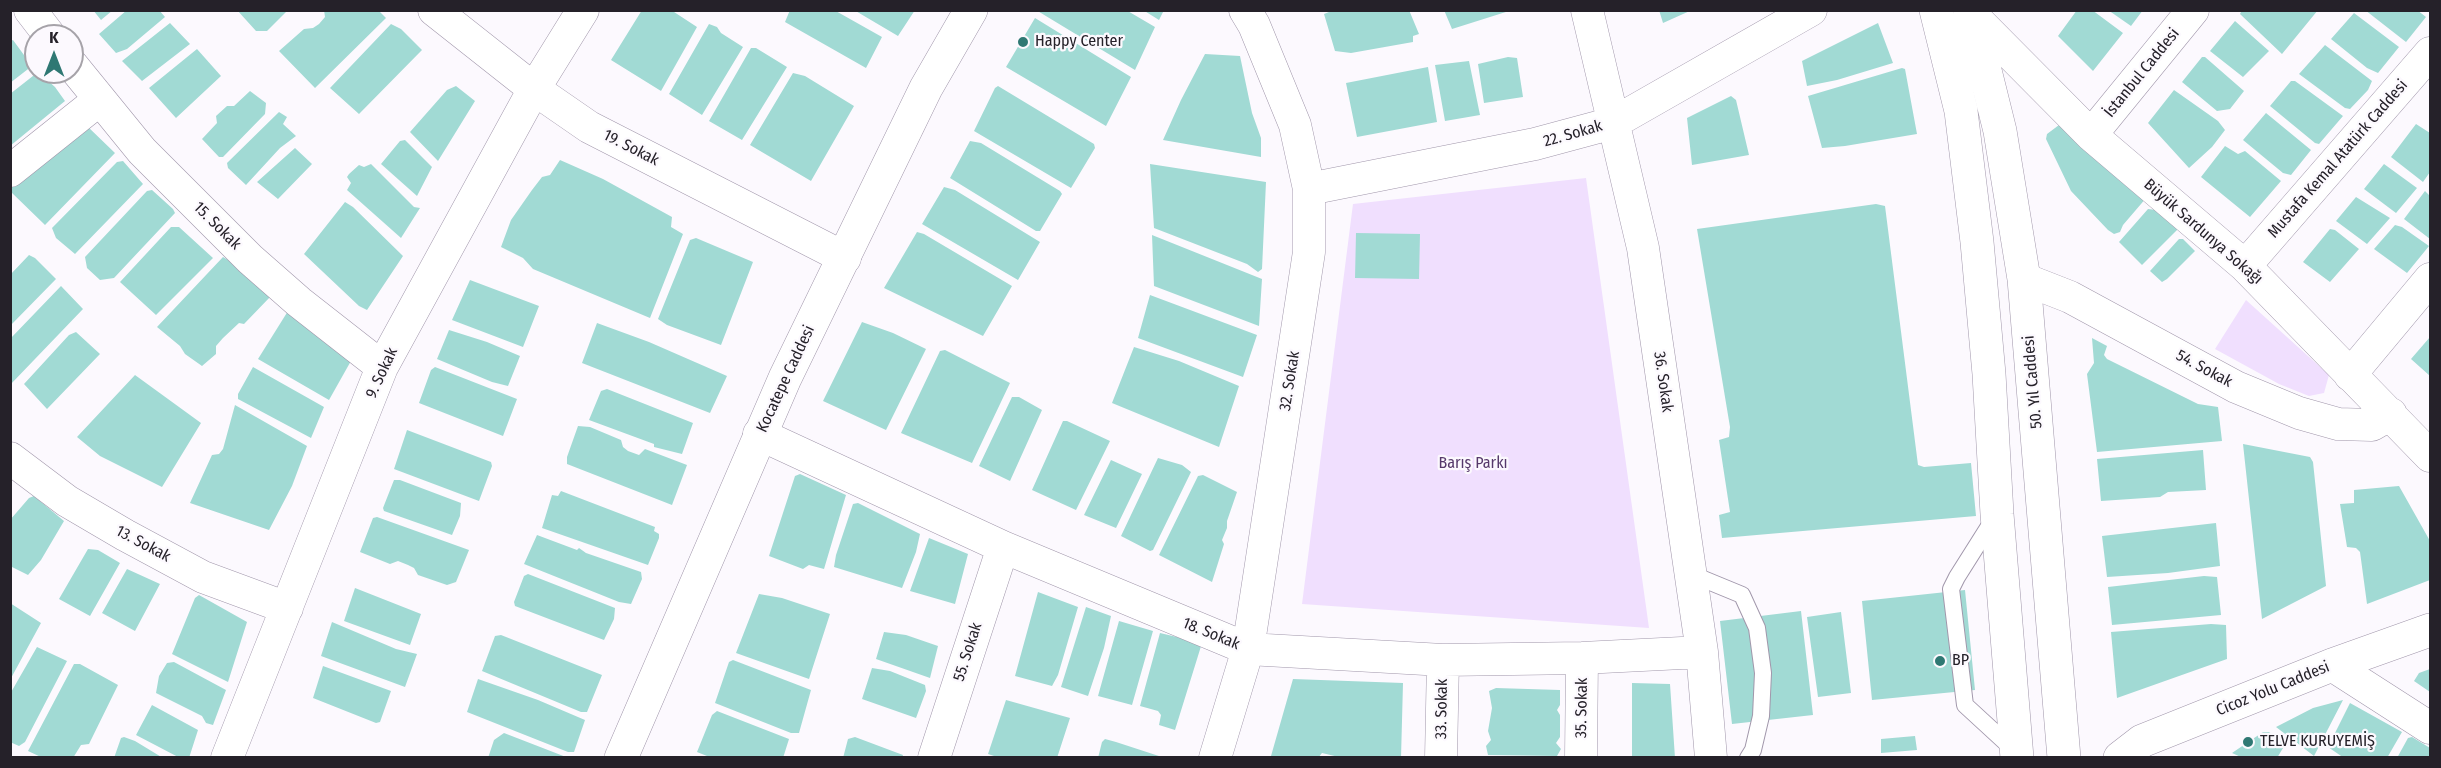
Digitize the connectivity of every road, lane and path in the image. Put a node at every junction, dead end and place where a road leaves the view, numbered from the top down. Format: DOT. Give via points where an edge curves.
graph roads {
  1 [pos="30,10"];
  2 [pos="434,10"];
  3 [pos="583,10"];
  4 [pos="971,10"];
  5 [pos="1245,10"];
  6 [pos="1587,10"];
  7 [pos="1811,10"];
  8 [pos="1936,10"];
  9 [pos="2193,10"];
  10 [pos="1970,12"];
  11 [pos="41,24"];
  12 [pos="2430,53"];
  13 [pos="84,80"];
  14 [pos="534,89"];
  15 [pos="99,100"];
  16 [pos="1613,123"];
  17 [pos="2091,135"];
  18 [pos="10,171"];
  19 [pos="1309,189"];
  20 [pos="845,258"];
  21 [pos="2245,266"];
  22 [pos="2024,279"];
  23 [pos="2430,279"];
  24 [pos="382,368"];
  25 [pos="2350,375"];
  26 [pos="2391,414"];
  27 [pos="759,434"];
  28 [pos="2430,456"];
  29 [pos="10,458"];
  30 [pos="1997,514"];
  31 [pos="1003,547"];
  32 [pos="1691,574"];
  33 [pos="287,608"];
  34 [pos="2430,630"];
  35 [pos="1248,649"];
  36 [pos="1702,652"];
  37 [pos="1582,658"];
  38 [pos="1443,660"];
  39 [pos="2332,665"];
  40 [pos="2430,728"];
  41 [pos="2017,755"];
  42 [pos="2122,757"];
  43 [pos="227,758"];
  44 [pos="621,758"];
  45 [pos="934,758"];
  46 [pos="1215,758"];
  47 [pos="1441,758"];
  48 [pos="1581,758"];
  49 [pos="1710,758"];
  50 [pos="1748,758"];
  51 [pos="2064,758"];
  1 -- 11 [label="street"];
  2 -- 14 [label="street, 19. Sokak"];
  3 -- 14 [label="street, 9. Sokak"];
  4 -- 20 [label="main road, Kocatepe Caddesi" via="926,88"];
  5 -- 19 [label="street, 32. Sokak" via="1295,125"];
  6 -- 16 [label="street, 36. Sokak"];
  7 -- 16 [label="street, 22. Sokak"];
  8 -- 30 [label="main road" via="1962,111 1969,168 1989,374"];
  9 -- 17 [label="street, İstanbul Caddesi"];
  10 -- 17 [label="street, Büyük Sardunya Sokağı"];
  10 -- 22 [label="main road, 50. Yıl Caddesi" via="2000,131"];
  12 -- 21 [label="street, Mustafa Kemal Atatürk Caddesi"];
  13 -- 15 [label="street, 15. Sokak"];
  14 -- 20 [label="street, 19. Sokak" via="589,127"];
  14 -- 24 [label="street, 9. Sokak"];
  15 -- 18 [label="street"];
  15 -- 24 [label="street, 15. Sokak" via="142,151 250,259"];
  16 -- 19 [label="street, 22. Sokak" via="1535,144"];
  16 -- 32 [label="street, 36. Sokak" via="1643,248"];
  17 -- 21 [label="street, Büyük Sardunya Sokağı"];
  19 -- 35 [label="street, 32. Sokak" via="1309,252"];
  20 -- 27 [label="main road, Kocatepe Caddesi"];
  21 -- 25 [label="street, Büyük Sardunya Sokağı"];
  22 -- 26 [label="street, 54. Sokak" via="2070,297 2236,387 2299,413 2338,424 2372,425"];
  22 -- 51 [label="main road, 50. Yıl Caddesi"];
  23 -- 25 [label="street"];
  24 -- 33 [label="street, 9. Sokak"];
  25 -- 26 [label="street, Büyük Sardunya Sokağı"];
  26 -- 28 [label="street, Büyük Sardunya Sokağı"];
  27 -- 31 [label="street, 18. Sokak"];
  27 -- 44 [label="main road, Kocatepe Caddesi"];
  29 -- 33 [label="street, 13. Sokak" via="67,501 125,536 203,577"];
  30 -- 41 [label="main road"];
  30 -- 41 [label="lane" via="1951,590 1965,705"];
  31 -- 35 [label="street, 18. Sokak"];
  31 -- 45 [label="street, 55. Sokak"];
  32 -- 36 [label="street, 36. Sokak"];
  32 -- 50 [label="lane" via="1742,595 1757,628 1763,673 1761,716"];
  33 -- 43 [label="street, 9. Sokak"];
  34 -- 39 [label="main road, Cicoz Yolu Caddesi"];
  35 -- 38 [label="street, 18. Sokak"];
  35 -- 46 [label="street, 32. Sokak"];
  36 -- 37 [label="street, 18. Sokak"];
  36 -- 49 [label="street, 36. Sokak"];
  37 -- 38 [label="street, 18. Sokak"];
  37 -- 48 [label="street, 35. Sokak"];
  38 -- 47 [label="street, 33. Sokak"];
  39 -- 40 [label="street"];
  39 -- 42 [label="main road, Cicoz Yolu Caddesi" via="2142,741"];
}
